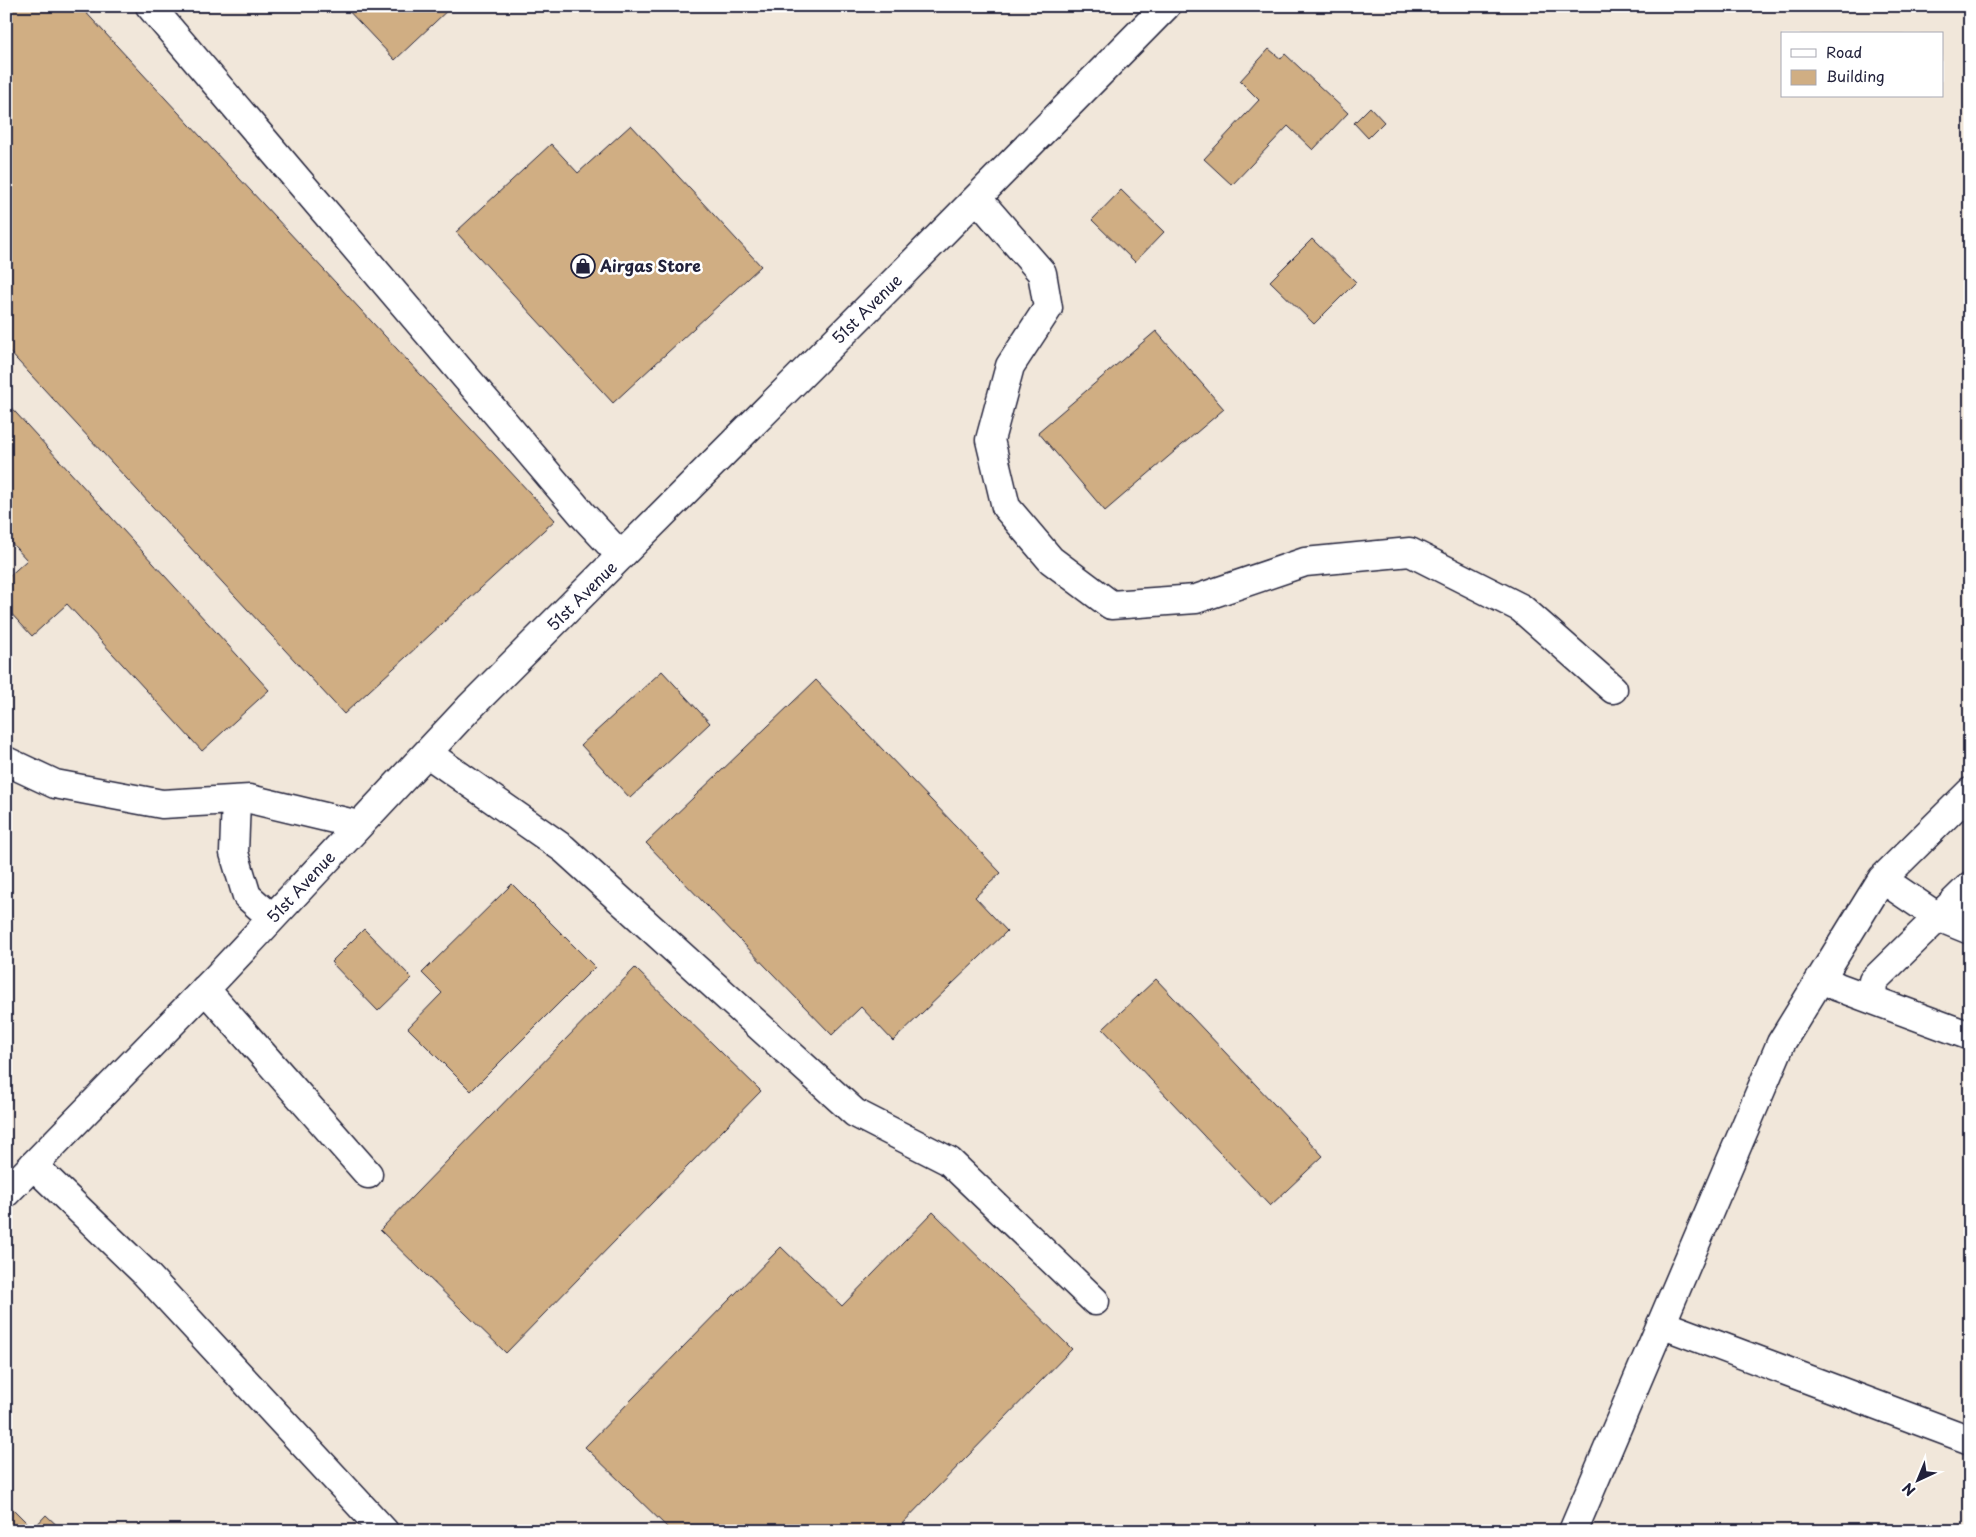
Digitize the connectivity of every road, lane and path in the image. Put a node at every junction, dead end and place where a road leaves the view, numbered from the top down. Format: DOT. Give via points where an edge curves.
graph roads {
  1 [pos="150,6"];
  2 [pos="1166,6"];
  3 [pos="977,198"];
  4 [pos="621,556"];
  5 [pos="1613,689"];
  6 [pos="427,753"];
  7 [pos="6,762"];
  8 [pos="236,800"];
  9 [pos="1965,805"];
  10 [pos="359,826"];
  11 [pos="1882,879"];
  12 [pos="1970,886"];
  13 [pos="1938,917"];
  14 [pos="272,918"];
  15 [pos="1970,930"];
  16 [pos="1821,978"];
  17 [pos="205,989"];
  18 [pos="1872,1000"];
  19 [pos="1970,1036"];
  20 [pos="33,1165"];
  21 [pos="368,1174"];
  22 [pos="6,1193"];
  23 [pos="1095,1302"];
  24 [pos="1661,1324"];
  25 [pos="1970,1440"];
  26 [pos="384,1531"];
  27 [pos="1573,1531"];
  1 -- 4 [label="street"];
  2 -- 3 [label="street, 51st Avenue"];
  3 -- 4 [label="street, 51st Avenue"];
  3 -- 5 [label="street" via="1042,273 1048,308 1010,366 990,440 1006,506 1051,560 1111,605 1196,599 1305,562 1410,552 1521,608"];
  4 -- 6 [label="street, 51st Avenue"];
  6 -- 10 [label="street, 51st Avenue"];
  6 -- 23 [label="street" via="564,849 855,1113 949,1161"];
  7 -- 8 [label="street" via="55,784 162,804"];
  8 -- 10 [label="street" via="250,799"];
  8 -- 14 [label="street" via="234,853 247,896"];
  9 -- 11 [label="street"];
  10 -- 14 [label="street, 51st Avenue"];
  11 -- 13 [label="street"];
  11 -- 16 [label="street"];
  12 -- 13 [label="street"];
  13 -- 15 [label="street"];
  13 -- 18 [label="street" via="1873,981"];
  14 -- 17 [label="street, 51st Avenue"];
  16 -- 18 [label="street"];
  16 -- 24 [label="street" via="1781,1043"];
  17 -- 20 [label="street, 51st Avenue"];
  17 -- 21 [label="street"];
  18 -- 19 [label="street"];
  20 -- 22 [label="street, 51st Avenue"];
  20 -- 26 [label="street" via="144,1272"];
  24 -- 25 [label="street"];
  24 -- 27 [label="street"];
}
